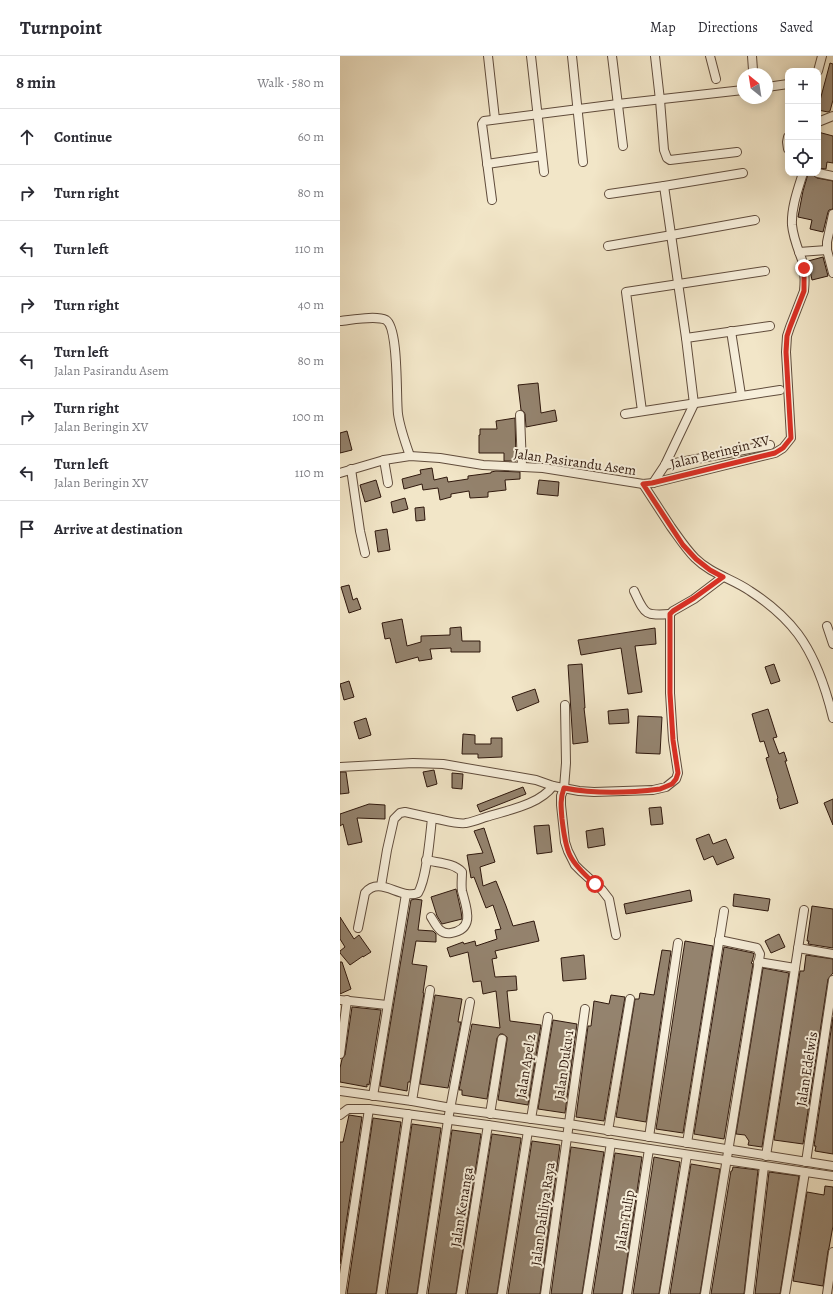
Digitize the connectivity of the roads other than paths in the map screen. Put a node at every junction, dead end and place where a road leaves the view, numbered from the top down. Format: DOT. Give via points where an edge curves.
graph roads {
  1 [pos="488,56"];
  2 [pos="531,56"];
  3 [pos="572,56"];
  4 [pos="612,56"];
  5 [pos="655,56"];
  6 [pos="710,56"];
  7 [pos="752,56"];
  8 [pos="822,56"];
  9 [pos="753,68"];
  10 [pos="819,68"];
  11 [pos="716,79"];
  12 [pos="785,84"];
  13 [pos="773,86"];
  14 [pos="737,91"];
  15 [pos="660,100"];
  16 [pos="618,104"];
  17 [pos="578,109"];
  18 [pos="537,114"];
  19 [pos="833,116"];
  20 [pos="495,119"];
  21 [pos="821,121"];
  22 [pos="623,146"];
  23 [pos="737,152"];
  24 [pos="542,156"];
  25 [pos="583,162"];
  26 [pos="487,164"];
  27 [pos="544,172"];
  28 [pos="743,172"];
  29 [pos="821,174"];
  30 [pos="801,176"];
  31 [pos="833,176"];
  32 [pos="664,186"];
  33 [pos="609,194"];
  34 [pos="492,200"];
  35 [pos="833,214"];
  36 [pos="755,220"];
  37 [pos="672,235"];
  38 [pos="608,246"];
  39 [pos="827,250"];
  40 [pos="799,252"];
  41 [pos="765,271"];
  42 [pos="833,273"];
  43 [pos="679,284"];
  44 [pos="340,321"];
  45 [pos="770,326"];
  46 [pos="731,331"];
  47 [pos="686,338"];
  48 [pos="780,390"];
  49 [pos="741,396"];
  50 [pos="694,404"];
  51 [pos="642,411"];
  52 [pos="625,414"];
  53 [pos="520,415"];
  54 [pos="770,445"];
  55 [pos="410,456"];
  56 [pos="384,460"];
  57 [pos="665,465"];
  58 [pos="522,466"];
  59 [pos="351,469"];
  60 [pos="340,473"];
  61 [pos="388,483"];
  62 [pos="652,483"];
  63 [pos="643,484"];
  64 [pos="365,553"];
  65 [pos="723,577"];
  66 [pos="634,591"];
  67 [pos="670,614"];
  68 [pos="827,626"];
  69 [pos="833,644"];
  70 [pos="565,705"];
  71 [pos="833,718"];
  72 [pos="340,767"];
  73 [pos="553,786"];
  74 [pos="564,788"];
  75 [pos="432,818"];
  76 [pos="426,860"];
  77 [pos="381,886"];
  78 [pos="406,894"];
  79 [pos="804,910"];
  80 [pos="724,911"];
  81 [pos="431,917"];
  82 [pos="358,928"];
  83 [pos="616,935"];
  84 [pos="719,940"];
  85 [pos="678,944"];
  86 [pos="798,948"];
  87 [pos="833,954"];
  88 [pos="758,962"];
  89 [pos="795,968"];
  90 [pos="833,980"];
  91 [pos="430,990"];
  92 [pos="630,999"];
  93 [pos="344,1000"];
  94 [pos="470,1002"];
  95 [pos="387,1005"];
  96 [pos="585,1009"];
  97 [pos="548,1017"];
  98 [pos="502,1039"];
  99 [pos="340,1054"];
  100 [pos="340,1091"];
  101 [pos="373,1096"];
  102 [pos="412,1101"];
  103 [pos="370,1108"];
  104 [pos="450,1108"];
  105 [pos="408,1114"];
  106 [pos="490,1114"];
  107 [pos="340,1115"];
  108 [pos="531,1119"];
  109 [pos="448,1120"];
  110 [pos="569,1124"];
  111 [pos="488,1125"];
  112 [pos="608,1131"];
  113 [pos="528,1132"];
  114 [pos="567,1137"];
  115 [pos="649,1137"];
  116 [pos="611,1143"];
  117 [pos="687,1143"];
  118 [pos="649,1149"];
  119 [pos="727,1149"];
  120 [pos="687,1155"];
  121 [pos="766,1156"];
  122 [pos="726,1161"];
  123 [pos="806,1162"];
  124 [pos="764,1166"];
  125 [pos="833,1166"];
  126 [pos="805,1172"];
  127 [pos="833,1176"];
  128 [pos="833,1252"];
  129 [pos="341,1294"];
  130 [pos="381,1294"];
  131 [pos="422,1294"];
  132 [pos="461,1294"];
  133 [pos="502,1294"];
  134 [pos="545,1294"];
  135 [pos="587,1294"];
  136 [pos="627,1294"];
  137 [pos="664,1294"];
  138 [pos="705,1294"];
  139 [pos="749,1294"];
  140 [pos="785,1294"];
  141 [pos="827,1294"];
  1 -- 20 [label="street"];
  2 -- 18 [label="street"];
  3 -- 17 [label="street"];
  4 -- 16 [label="street"];
  5 -- 15 [label="street"];
  6 -- 11 [label="street"];
  7 -- 9 [label="street"];
  8 -- 10 [label="street"];
  12 -- 13 [label="street"];
  14 -- 15 [label="street"];
  15 -- 16 [label="street"];
  15 -- 23 [label="street" via="664,150 668,159"];
  16 -- 17 [label="street"];
  16 -- 22 [label="street"];
  17 -- 18 [label="street"];
  17 -- 25 [label="street"];
  18 -- 20 [label="street"];
  18 -- 24 [label="street"];
  19 -- 21 [label="street"];
  20 -- 26 [label="street" via="484,121 482,124"];
  24 -- 26 [label="street"];
  24 -- 27 [label="street"];
  26 -- 34 [label="street"];
  28 -- 32 [label="street"];
  29 -- 31 [label="street"];
  30 -- 40 [label="street, Jalan Beringin XV" via="792,213 792,225"];
  32 -- 33 [label="street"];
  32 -- 37 [label="street"];
  35 -- 39 [label="street" via="827,237"];
  36 -- 37 [label="street"];
  37 -- 38 [label="street"];
  37 -- 43 [label="street"];
  39 -- 40 [label="street"];
  39 -- 42 [label="street"];
  40 -- 62 [label="street, Jalan Beringin XV" via="804,268 804,291 787,336 786,352 791,438 775,453"];
  41 -- 43 [label="street"];
  43 -- 47 [label="street"];
  43 -- 51 [label="street" via="625,293"];
  44 -- 55 [label="street" via="365,318 386,320 390,324 395,348 398,413"];
  45 -- 46 [label="street"];
  46 -- 47 [label="street"];
  46 -- 49 [label="street"];
  47 -- 50 [label="street"];
  48 -- 49 [label="street"];
  49 -- 50 [label="street"];
  50 -- 51 [label="street"];
  50 -- 57 [label="street"];
  51 -- 52 [label="street"];
  53 -- 58 [label="street"];
  54 -- 57 [label="street"];
  55 -- 56 [label="street, Jalan Pasirandu Asem"];
  55 -- 58 [label="street, Jalan Pasirandu Asem" via="483,465"];
  56 -- 59 [label="street, Jalan Pasirandu Asem"];
  56 -- 61 [label="street"];
  57 -- 62 [label="street"];
  58 -- 63 [label="street, Jalan Pasirandu Asem"];
  59 -- 60 [label="street, Jalan Pasirandu Asem"];
  59 -- 64 [label="street"];
  62 -- 63 [label="street, Jalan Beringin XV"];
  63 -- 65 [label="street, Jalan Pasirandu Asem" via="683,545 696,559"];
  65 -- 67 [label="street"];
  65 -- 71 [label="street, Jalan Pasirandu Asem" via="751,591 785,619 799,635 814,663"];
  66 -- 67 [label="street" via="648,614"];
  67 -- 74 [label="street" via="670,693 678,773 676,779 666,787 653,790 594,792"];
  68 -- 69 [label="street"];
  70 -- 74 [label="street"];
  72 -- 73 [label="street" via="430,763 536,780"];
  73 -- 74 [label="street"];
  73 -- 75 [label="street" via="540,798 514,810 466,823"];
  74 -- 83 [label="street" via="561,805 568,851 580,871 602,890 609,900"];
  75 -- 76 [label="street"];
  75 -- 77 [label="street" via="405,812 394,819"];
  76 -- 78 [label="street" via="418,893"];
  76 -- 81 [label="street" via="459,868 462,872 462,889 468,918 466,925 447,934 439,930"];
  77 -- 78 [label="street"];
  77 -- 82 [label="street" via="374,886 365,894"];
  78 -- 95 [label="street"];
  79 -- 86 [label="street"];
  80 -- 84 [label="street"];
  84 -- 88 [label="street" via="758,948"];
  84 -- 117 [label="street"];
  85 -- 115 [label="street"];
  86 -- 87 [label="street"];
  86 -- 89 [label="street"];
  88 -- 89 [label="street"];
  88 -- 119 [label="street"];
  89 -- 121 [label="street"];
  90 -- 123 [label="street, Jalan Edelwis"];
  91 -- 102 [label="street"];
  92 -- 112 [label="street"];
  93 -- 95 [label="street"];
  93 -- 99 [label="street"];
  94 -- 104 [label="street"];
  95 -- 101 [label="street"];
  96 -- 110 [label="street, Jalan Duku 1"];
  97 -- 108 [label="street, Jalan Apel 2"];
  98 -- 106 [label="street"];
  100 -- 101 [label="street"];
  101 -- 102 [label="street"];
  102 -- 104 [label="street"];
  103 -- 105 [label="street"];
  103 -- 107 [label="street" via="348,1109"];
  103 -- 129 [label="street"];
  104 -- 106 [label="street"];
  104 -- 109 [label="street"];
  105 -- 109 [label="street"];
  105 -- 130 [label="street"];
  106 -- 108 [label="street"];
  108 -- 110 [label="street"];
  109 -- 111 [label="street"];
  109 -- 131 [label="street"];
  110 -- 112 [label="street"];
  110 -- 114 [label="street, Jalan Duku 1"];
  111 -- 113 [label="street"];
  111 -- 132 [label="street, Jalan Kenanga"];
  112 -- 115 [label="street"];
  113 -- 114 [label="street"];
  113 -- 133 [label="street"];
  114 -- 116 [label="street"];
  114 -- 134 [label="street, Jalan Dahliya Raya"];
  115 -- 117 [label="street"];
  116 -- 118 [label="street"];
  116 -- 135 [label="street"];
  117 -- 119 [label="street"];
  118 -- 120 [label="street"];
  118 -- 136 [label="street, Jalan Tulip"];
  119 -- 121 [label="street"];
  119 -- 122 [label="street"];
  120 -- 122 [label="street"];
  120 -- 137 [label="street"];
  121 -- 123 [label="street"];
  122 -- 124 [label="street"];
  122 -- 138 [label="street"];
  123 -- 125 [label="street"];
  124 -- 126 [label="street"];
  124 -- 139 [label="street"];
  126 -- 127 [label="street"];
  126 -- 140 [label="street"];
  128 -- 141 [label="street"];
}
